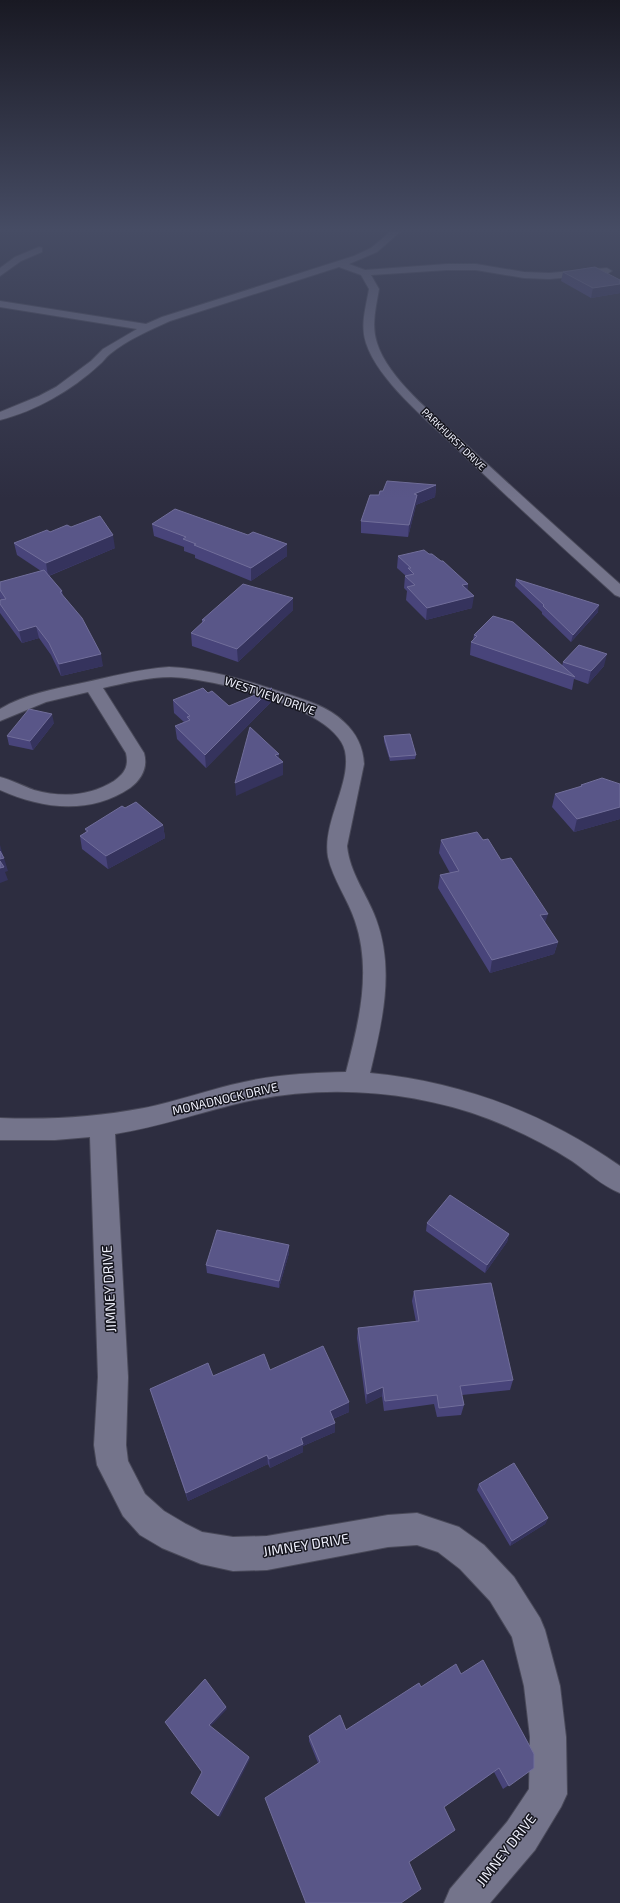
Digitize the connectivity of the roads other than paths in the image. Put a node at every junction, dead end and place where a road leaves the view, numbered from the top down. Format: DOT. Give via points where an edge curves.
graph roads {
  1 [pos="107,321"];
  2 [pos="163,321"];
  3 [pos="368,321"];
  4 [pos="147,327"];
  5 [pos="0,416"];
  6 [pos="620,592"];
  7 [pos="92,685"];
  8 [pos="0,716"];
  9 [pos="0,783"];
  10 [pos="356,1082"];
  11 [pos="102,1125"];
  12 [pos="0,1129"];
  13 [pos="620,1181"];
  14 [pos="464,1903"];
  1 -- 4 [label="street"];
  2 -- 4 [label="street"];
  3 -- 6 [label="street, PARKHURST DRIVE" via="371,342 389,375 499,482"];
  4 -- 5 [label="street" via="107,351 60,389 43,399"];
  7 -- 8 [label="street, WESTVIEW DRIVE" via="31,700"];
  7 -- 9 [label="street" via="134,753 138,764 131,777 107,793 77,802 46,799"];
  7 -- 10 [label="street, WESTVIEW DRIVE" via="153,673 202,675 237,683 306,706 328,717 342,728 352,745 354,756 337,846 345,880 367,922 374,952 373,1004"];
  10 -- 11 [label="street, MONADNOCK DRIVE" via="323,1082 259,1089 145,1118"];
  10 -- 13 [label="street, MONADNOCK DRIVE" via="429,1091 500,1112 556,1138"];
  11 -- 12 [label="street, MONADNOCK DRIVE" via="61,1129"];
  11 -- 14 [label="street, JIMNEY DRIVE" via="113,1377 110,1445 113,1465 134,1505 152,1523 174,1536 202,1548 234,1554 267,1553 388,1531 417,1529 447,1539 472,1557 502,1589 528,1630 542,1686 548,1737 548,1794 521,1836"];
}
